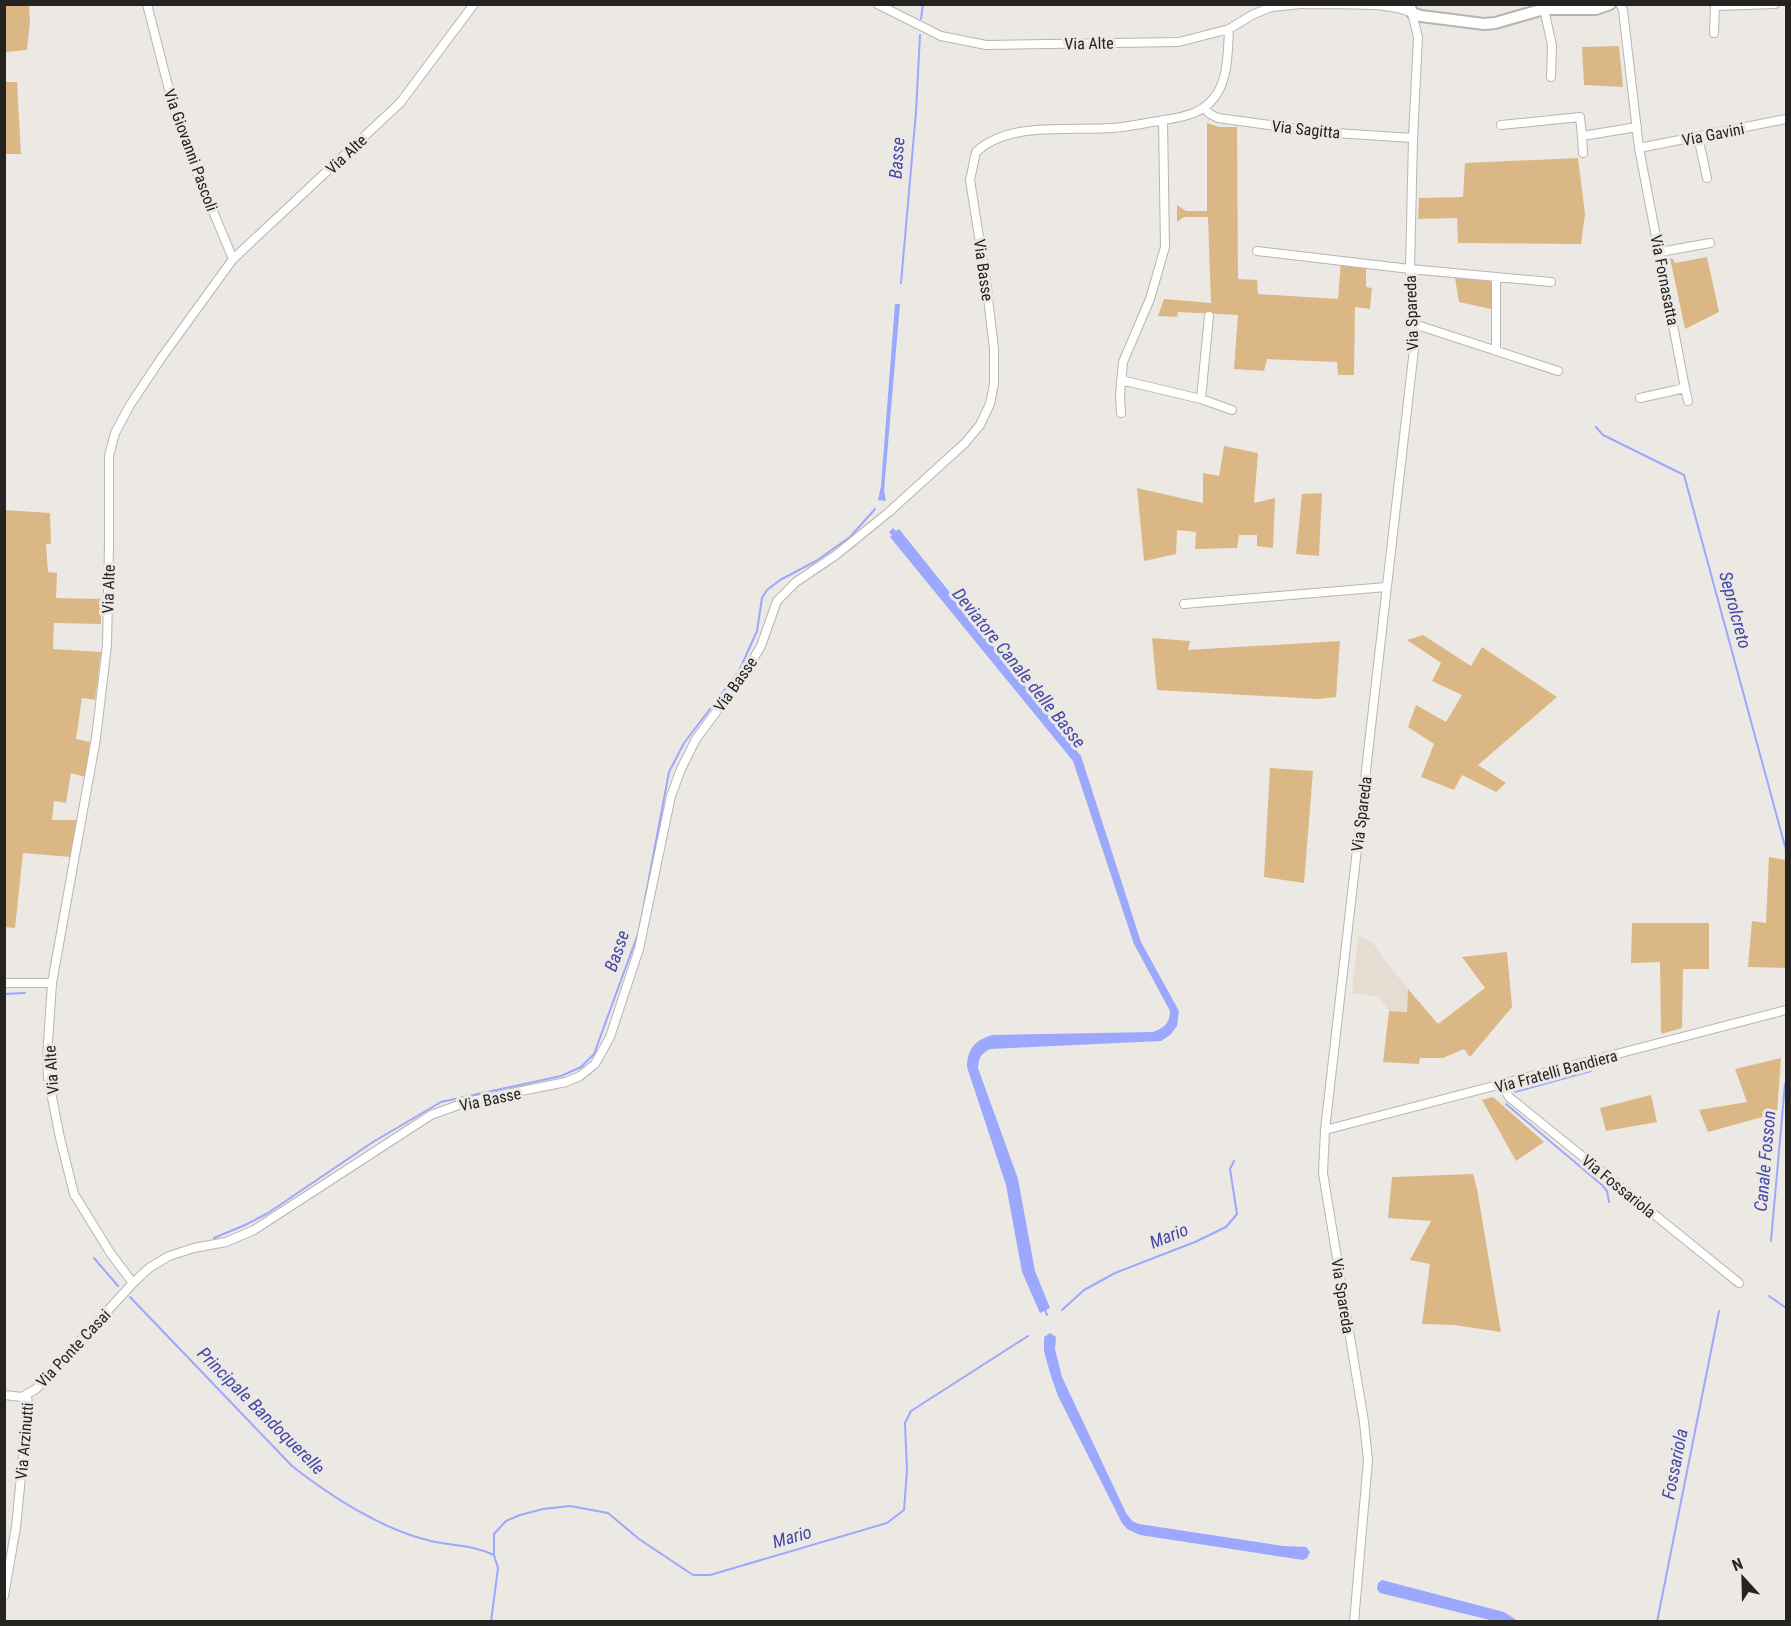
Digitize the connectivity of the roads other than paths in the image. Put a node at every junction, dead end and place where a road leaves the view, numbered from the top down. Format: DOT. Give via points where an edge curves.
graph roads {
  1 [pos="147,4"];
  2 [pos="474,4"];
  3 [pos="877,4"];
  4 [pos="1302,4"];
  5 [pos="1610,4"];
  6 [pos="1620,4"];
  7 [pos="1775,4"];
  8 [pos="1374,5"];
  9 [pos="1410,9"];
  10 [pos="1544,9"];
  11 [pos="1229,29"];
  12 [pos="1714,33"];
  13 [pos="1551,77"];
  14 [pos="1204,108"];
  15 [pos="1786,119"];
  16 [pos="1164,120"];
  17 [pos="1501,125"];
  18 [pos="1637,127"];
  19 [pos="1582,136"];
  20 [pos="1698,136"];
  21 [pos="1413,138"];
  22 [pos="1639,148"];
  23 [pos="1583,153"];
  24 [pos="1707,178"];
  25 [pos="1710,243"];
  26 [pos="1257,251"];
  27 [pos="1660,252"];
  28 [pos="232,259"];
  29 [pos="1410,269"];
  30 [pos="1496,277"];
  31 [pos="1551,282"];
  32 [pos="1209,316"];
  33 [pos="1414,324"];
  34 [pos="1496,351"];
  35 [pos="1558,371"];
  36 [pos="1121,380"];
  37 [pos="1686,388"];
  38 [pos="1640,398"];
  39 [pos="1202,399"];
  40 [pos="1688,401"];
  41 [pos="1232,410"];
  42 [pos="1121,413"];
  43 [pos="1386,588"];
  44 [pos="1184,604"];
  45 [pos="52,982"];
  46 [pos="4,983"];
  47 [pos="1786,1010"];
  48 [pos="1502,1085"];
  49 [pos="1325,1130"];
  50 [pos="133,1282"];
  51 [pos="1739,1283"];
  52 [pos="27,1394"];
  53 [pos="4,1395"];
  54 [pos="4,1596"];
  55 [pos="1354,1622"];
  1 -- 28 [label="street, Via Giovanni Pascoli" via="187,149"];
  2 -- 28 [label="street, Via Alte" via="400,103"];
  3 -- 11 [label="street, Via Alte" via="941,36 986,45 1179,42"];
  4 -- 8 [label="street, Via Alte"];
  4 -- 11 [label="street, Via Alte" via="1271,7"];
  5 -- 10 [label="street" via="1596,9"];
  6 -- 18 [label="street, Via Fornasatta"];
  7 -- 12 [label="street" via="1715,6"];
  8 -- 9 [label="street, Via Alte"];
  9 -- 10 [label="street" via="1421,16 1484,24"];
  9 -- 21 [label="street, Via Spareda" via="1418,37"];
  10 -- 13 [label="street" via="1552,45"];
  11 -- 14 [label="street" via="1223,79 1219,91"];
  14 -- 16 [label="street, Via Basse"];
  14 -- 21 [label="street, Via Sagitta" via="1218,118 1320,132"];
  15 -- 20 [label="street, Via Gavini"];
  16 -- 36 [label="street" via="1165,247 1150,299 1126,351"];
  16 -- 50 [label="street, Via Basse" via="1115,128 1011,133 976,152 970,180 994,349 990,404 965,444 777,601 761,646 696,739 681,769 671,796 639,949 610,1037 595,1064 566,1082 467,1102 430,1115 254,1230 226,1242 169,1256"];
  17 -- 19 [label="street" via="1580,117"];
  18 -- 19 [label="street"];
  18 -- 22 [label="street, Via Fornasatta"];
  19 -- 23 [label="street"];
  20 -- 22 [label="street, Via Gavini"];
  20 -- 24 [label="street"];
  21 -- 29 [label="street, Via Spareda"];
  22 -- 27 [label="street, Via Fornasatta"];
  25 -- 27 [label="street"];
  26 -- 29 [label="street"];
  27 -- 37 [label="street, Via Fornasatta"];
  28 -- 45 [label="street, Via Alte" via="130,405 109,456 107,645 96,738"];
  29 -- 30 [label="street"];
  29 -- 33 [label="street, Via Spareda"];
  30 -- 31 [label="street"];
  30 -- 34 [label="street"];
  32 -- 39 [label="street"];
  33 -- 34 [label="street"];
  33 -- 43 [label="street, Via Spareda"];
  34 -- 35 [label="street"];
  36 -- 39 [label="street"];
  36 -- 42 [label="street"];
  37 -- 38 [label="street"];
  37 -- 40 [label="street, Via Fornasatta"];
  39 -- 41 [label="street"];
  43 -- 44 [label="street"];
  43 -- 49 [label="street, Via Spareda"];
  45 -- 46 [label="street"];
  45 -- 50 [label="street, Via Alte" via="48,1077 65,1162 74,1194"];
  47 -- 48 [label="street, Via Fratelli Bandiera"];
  48 -- 49 [label="street, Via Fratelli Bandiera"];
  48 -- 51 [label="street, Via Fossariola" via="1509,1097"];
  49 -- 55 [label="street, Via Spareda" via="1323,1173 1368,1460"];
  50 -- 52 [label="street, Via Ponte Casai" via="36,1389"];
  52 -- 53 [label="street, Via Ponte Casai"];
  52 -- 54 [label="street, Via Arzinutti" via="16,1527"];
}
